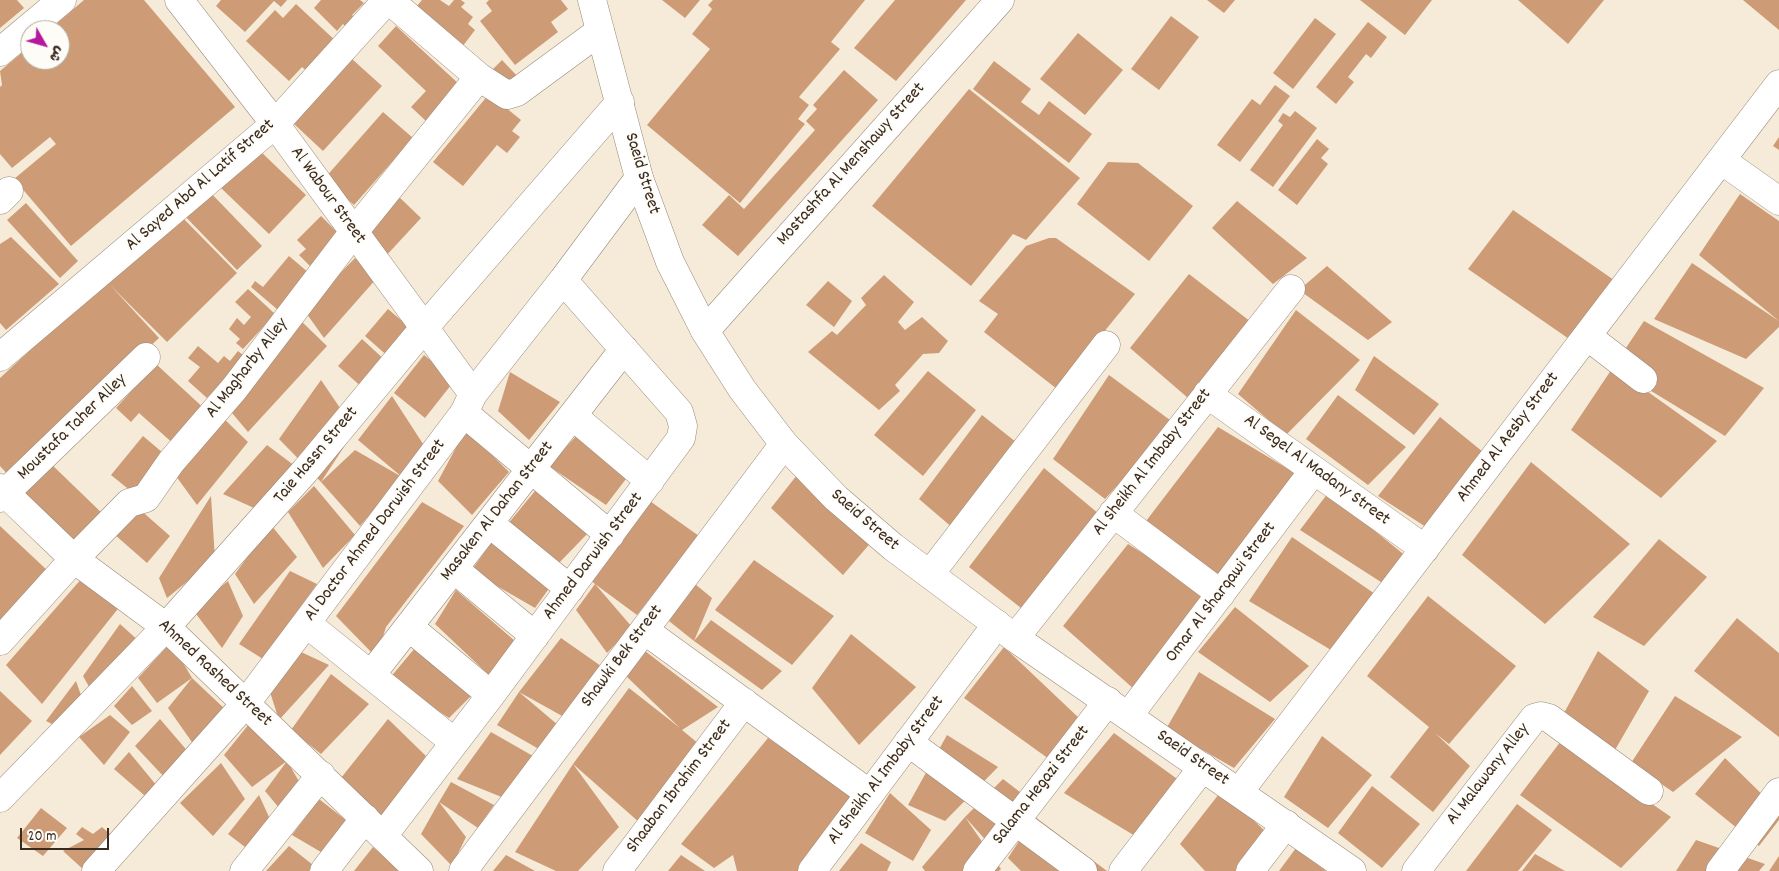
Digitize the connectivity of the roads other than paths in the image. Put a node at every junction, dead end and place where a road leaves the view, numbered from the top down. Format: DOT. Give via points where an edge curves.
graph roads {
  1 [pos="62,0"];
  2 [pos="179,0"];
  3 [pos="388,0"];
  4 [pos="592,0"];
  5 [pos="1000,0"];
  6 [pos="600,31"];
  7 [pos="0,52"];
  8 [pos="479,77"];
  9 [pos="1779,84"];
  10 [pos="620,102"];
  11 [pos="275,124"];
  12 [pos="1721,160"];
  13 [pos="639,178"];
  14 [pos="1779,201"];
  15 [pos="353,233"];
  16 [pos="563,280"];
  17 [pos="1291,289"];
  18 [pos="424,328"];
  19 [pos="705,331"];
  20 [pos="1587,336"];
  21 [pos="1106,345"];
  22 [pos="624,349"];
  23 [pos="146,357"];
  24 [pos="0,358"];
  25 [pos="1643,380"];
  26 [pos="1208,394"];
  27 [pos="469,404"];
  28 [pos="573,416"];
  29 [pos="784,444"];
  30 [pos="531,469"];
  31 [pos="1314,470"];
  32 [pos="650,481"];
  33 [pos="2,493"];
  34 [pos="1113,514"];
  35 [pos="489,523"];
  36 [pos="610,535"];
  37 [pos="1425,549"];
  38 [pos="74,558"];
  39 [pos="454,569"];
  40 [pos="930,574"];
  41 [pos="570,589"];
  42 [pos="1221,594"];
  43 [pos="306,623"];
  44 [pos="166,627"];
  45 [pos="409,627"];
  46 [pos="644,630"];
  47 [pos="1006,630"];
  48 [pos="535,636"];
  49 [pos="0,641"];
  50 [pos="371,675"];
  51 [pos="491,695"];
  52 [pos="744,702"];
  53 [pos="246,703"];
  54 [pos="1118,708"];
  55 [pos="454,742"];
  56 [pos="908,742"];
  57 [pos="1203,767"];
  58 [pos="320,775"];
  59 [pos="1649,791"];
  60 [pos="1239,792"];
  61 [pos="1779,792"];
  62 [pos="870,794"];
  63 [pos="0,798"];
  64 [pos="1015,821"];
  65 [pos="1286,824"];
  66 [pos="374,827"];
  67 [pos="96,871"];
  68 [pos="244,871"];
  69 [pos="324,871"];
  70 [pos="419,871"];
  71 [pos="463,871"];
  72 [pos="617,871"];
  73 [pos="812,871"];
  74 [pos="977,871"];
  75 [pos="1083,871"];
  76 [pos="1123,871"];
  77 [pos="1250,871"];
  78 [pos="1352,871"];
  79 [pos="1416,871"];
  80 [pos="1720,871"];
  1 -- 7 [label="street"];
  2 -- 11 [label="street, Al Wabour Street"];
  3 -- 8 [label="street"];
  3 -- 11 [label="street, Al Sayed Abd Al Latif Street"];
  4 -- 6 [label="street, Saeid Street"];
  5 -- 19 [label="street, Mostashfa Al Menshawy Street"];
  6 -- 8 [label="street" via="512,95 501,94"];
  6 -- 10 [label="street, Saeid Street"];
  8 -- 15 [label="street, Al Magharby Alley"];
  9 -- 12 [label="street, Ahmed Al Aesby Street"];
  10 -- 13 [label="street, Saeid Street"];
  10 -- 18 [label="street, Taie Hassn Street"];
  11 -- 15 [label="street, Al Wabour Street"];
  11 -- 24 [label="street, Al Sayed Abd Al Latif Street"];
  12 -- 14 [label="street"];
  12 -- 20 [label="street, Ahmed Al Aesby Street"];
  13 -- 16 [label="street, Al Doctor Ahmed Darwish Street"];
  13 -- 19 [label="street, Saeid Street" via="670,262"];
  15 -- 18 [label="street, Al Wabour Street"];
  15 -- 38 [label="street, Al Magharby Alley" via="146,498 130,503"];
  16 -- 22 [label="street, Ahmed Darwish Street"];
  16 -- 27 [label="street, Al Doctor Ahmed Darwish Street"];
  17 -- 26 [label="street, Al Sheikh Al Imbaby Street"];
  18 -- 27 [label="street, Al Wabour Street"];
  18 -- 44 [label="street, Taie Hassn Street" via="305,471"];
  19 -- 29 [label="street, Saeid Street" via="742,389"];
  20 -- 25 [label="street"];
  20 -- 37 [label="street, Ahmed Al Aesby Street"];
  21 -- 40 [label="street"];
  22 -- 28 [label="street, Masaken Al Dahan Street"];
  22 -- 32 [label="street, Ahmed Darwish Street" via="680,412 683,426 681,438"];
  23 -- 33 [label="street, Moustafa Taher Alley"];
  26 -- 31 [label="street, Al Segel Al Madany Street"];
  26 -- 34 [label="street, Al Sheikh Al Imbaby Street"];
  27 -- 30 [label="street, Al Wabour Street"];
  27 -- 43 [label="street, Al Doctor Ahmed Darwish Street"];
  28 -- 30 [label="street, Masaken Al Dahan Street"];
  28 -- 32 [label="street"];
  29 -- 40 [label="street, Saeid Street" via="836,498"];
  29 -- 46 [label="street, Shawki Bek Street"];
  30 -- 35 [label="street, Masaken Al Dahan Street"];
  30 -- 36 [label="street, Al Wabour Street"];
  31 -- 37 [label="street, Al Segel Al Madany Street"];
  31 -- 42 [label="street, Omar Al Sharqawi Street"];
  32 -- 36 [label="street, Ahmed Darwish Street"];
  33 -- 38 [label="street, Ahmed Rashed Street"];
  34 -- 42 [label="street"];
  34 -- 47 [label="street, Al Sheikh Al Imbaby Street"];
  35 -- 39 [label="street, Masaken Al Dahan Street"];
  35 -- 41 [label="street"];
  36 -- 41 [label="street, Ahmed Darwish Street"];
  37 -- 60 [label="street, Ahmed Al Aesby Street"];
  38 -- 44 [label="street, Ahmed Rashed Street"];
  38 -- 49 [label="street, Al Magharby Alley"];
  39 -- 45 [label="street, Masaken Al Dahan Street"];
  39 -- 48 [label="street"];
  40 -- 47 [label="street, Saeid Street"];
  41 -- 48 [label="street, Ahmed Darwish Street"];
  42 -- 54 [label="street, Omar Al Sharqawi Street"];
  43 -- 50 [label="street"];
  43 -- 53 [label="street, Al Doctor Ahmed Darwish Street"];
  44 -- 53 [label="street, Ahmed Rashed Street"];
  44 -- 63 [label="street, Taie Hassn Street"];
  45 -- 50 [label="street, Masaken Al Dahan Street"];
  45 -- 51 [label="street"];
  46 -- 52 [label="street"];
  46 -- 71 [label="street, Shawki Bek Street"];
  47 -- 54 [label="street, Saeid Street"];
  47 -- 56 [label="street, Al Sheikh Al Imbaby Street"];
  48 -- 51 [label="street, Ahmed Darwish Street"];
  50 -- 55 [label="street"];
  51 -- 55 [label="street, Ahmed Darwish Street"];
  52 -- 62 [label="street"];
  52 -- 72 [label="street, Shaaban Ibrahim Street"];
  53 -- 58 [label="street, Ahmed Rashed Street"];
  53 -- 67 [label="street, Al Doctor Ahmed Darwish Street"];
  54 -- 57 [label="street, Saeid Street"];
  54 -- 64 [label="street, Salama Hegazi Street"];
  55 -- 66 [label="street, Ahmed Darwish Street"];
  56 -- 62 [label="street, Al Sheikh Al Imbaby Street"];
  56 -- 64 [label="street"];
  57 -- 60 [label="street, Saeid Street"];
  57 -- 76 [label="street"];
  58 -- 66 [label="street, Ahmed Rashed Street"];
  58 -- 68 [label="street"];
  59 -- 79 [label="street, Al Malawany Alley" via="1549,718 1534,718"];
  60 -- 65 [label="street, Saeid Street"];
  61 -- 80 [label="street"];
  62 -- 73 [label="street, Al Sheikh Al Imbaby Street"];
  64 -- 74 [label="street, Salama Hegazi Street"];
  64 -- 75 [label="street"];
  65 -- 77 [label="street"];
  65 -- 78 [label="street, Saeid Street"];
  66 -- 69 [label="street, Ahmed Darwish Street"];
  66 -- 70 [label="street, Ahmed Rashed Street"];
}
